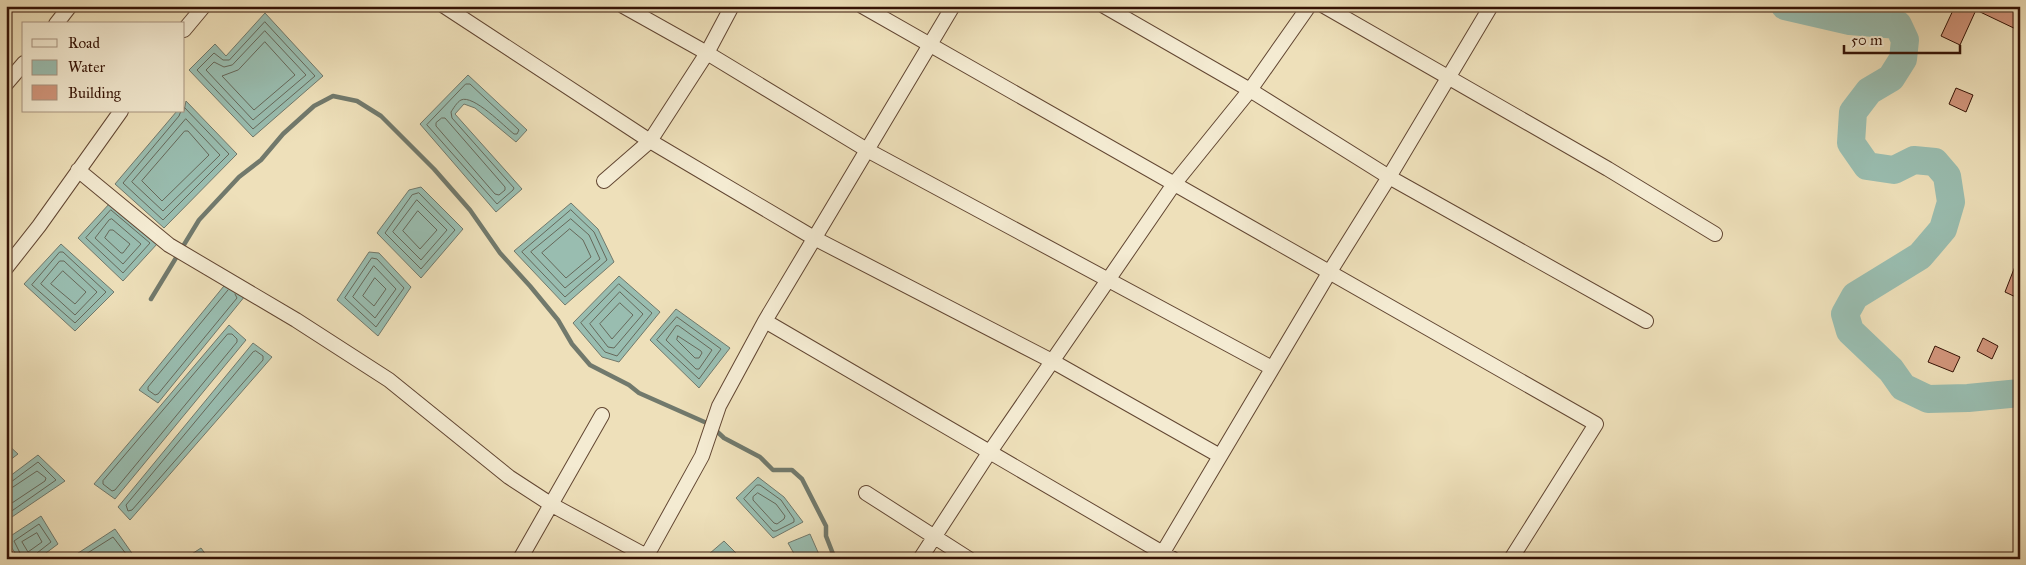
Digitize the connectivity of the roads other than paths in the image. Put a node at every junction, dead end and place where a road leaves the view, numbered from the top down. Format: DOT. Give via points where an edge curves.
graph roads {
  1 [pos="70,6"];
  2 [pos="204,6"];
  3 [pos="444,6"];
  4 [pos="623,6"];
  5 [pos="732,6"];
  6 [pos="862,6"];
  7 [pos="953,6"];
  8 [pos="1104,6"];
  9 [pos="1309,6"];
  10 [pos="1324,6"];
  11 [pos="1490,6"];
  12 [pos="58,22"];
  13 [pos="185,29"];
  14 [pos="930,45"];
  15 [pos="706,53"];
  16 [pos="22,65"];
  17 [pos="1448,76"];
  18 [pos="6,84"];
  19 [pos="1250,90"];
  20 [pos="120,112"];
  21 [pos="650,141"];
  22 [pos="867,150"];
  23 [pos="78,170"];
  24 [pos="1389,177"];
  25 [pos="604,181"];
  26 [pos="1174,184"];
  27 [pos="1715,234"];
  28 [pos="814,238"];
  29 [pos="6,268"];
  30 [pos="1329,272"];
  31 [pos="1108,280"];
  32 [pos="1646,320"];
  33 [pos="765,321"];
  34 [pos="1052,361"];
  35 [pos="1272,368"];
  36 [pos="602,415"];
  37 [pos="990,451"];
  38 [pos="1220,456"];
  39 [pos="866,493"];
  40 [pos="552,505"];
  41 [pos="934,538"];
  42 [pos="1165,557"];
  43 [pos="648,558"];
  44 [pos="520,559"];
  45 [pos="920,559"];
  46 [pos="969,559"];
  47 [pos="1511,559"];
  1 -- 12 [label="street"];
  2 -- 13 [label="street"];
  3 -- 21 [label="street"];
  4 -- 15 [label="street"];
  5 -- 15 [label="street"];
  6 -- 14 [label="street"];
  7 -- 14 [label="street"];
  8 -- 19 [label="street"];
  9 -- 19 [label="street"];
  10 -- 17 [label="street"];
  11 -- 17 [label="street"];
  14 -- 22 [label="street"];
  14 -- 26 [label="street"];
  15 -- 21 [label="street"];
  15 -- 22 [label="street"];
  16 -- 18 [label="street"];
  17 -- 24 [label="street"];
  17 -- 27 [label="street"];
  19 -- 24 [label="street"];
  19 -- 26 [label="street"];
  20 -- 23 [label="street"];
  21 -- 25 [label="street"];
  21 -- 28 [label="street"];
  22 -- 28 [label="street"];
  22 -- 31 [label="street"];
  23 -- 29 [label="street" via="40,226"];
  23 -- 40 [label="street" via="169,245 288,315 389,380 509,477"];
  24 -- 30 [label="street"];
  24 -- 32 [label="street"];
  26 -- 30 [label="street"];
  26 -- 31 [label="street"];
  28 -- 33 [label="street"];
  28 -- 34 [label="street"];
  30 -- 35 [label="street"];
  30 -- 47 [label="street" via="1596,424"];
  31 -- 34 [label="street"];
  31 -- 35 [label="street"];
  33 -- 37 [label="street"];
  33 -- 43 [label="street" via="719,406 702,456"];
  34 -- 37 [label="street"];
  34 -- 38 [label="street"];
  35 -- 38 [label="street"];
  36 -- 40 [label="street"];
  37 -- 41 [label="street"];
  37 -- 42 [label="street"];
  38 -- 42 [label="street"];
  39 -- 41 [label="street"];
  40 -- 43 [label="street"];
  40 -- 44 [label="street"];
  41 -- 45 [label="street"];
  41 -- 46 [label="street"];
}
